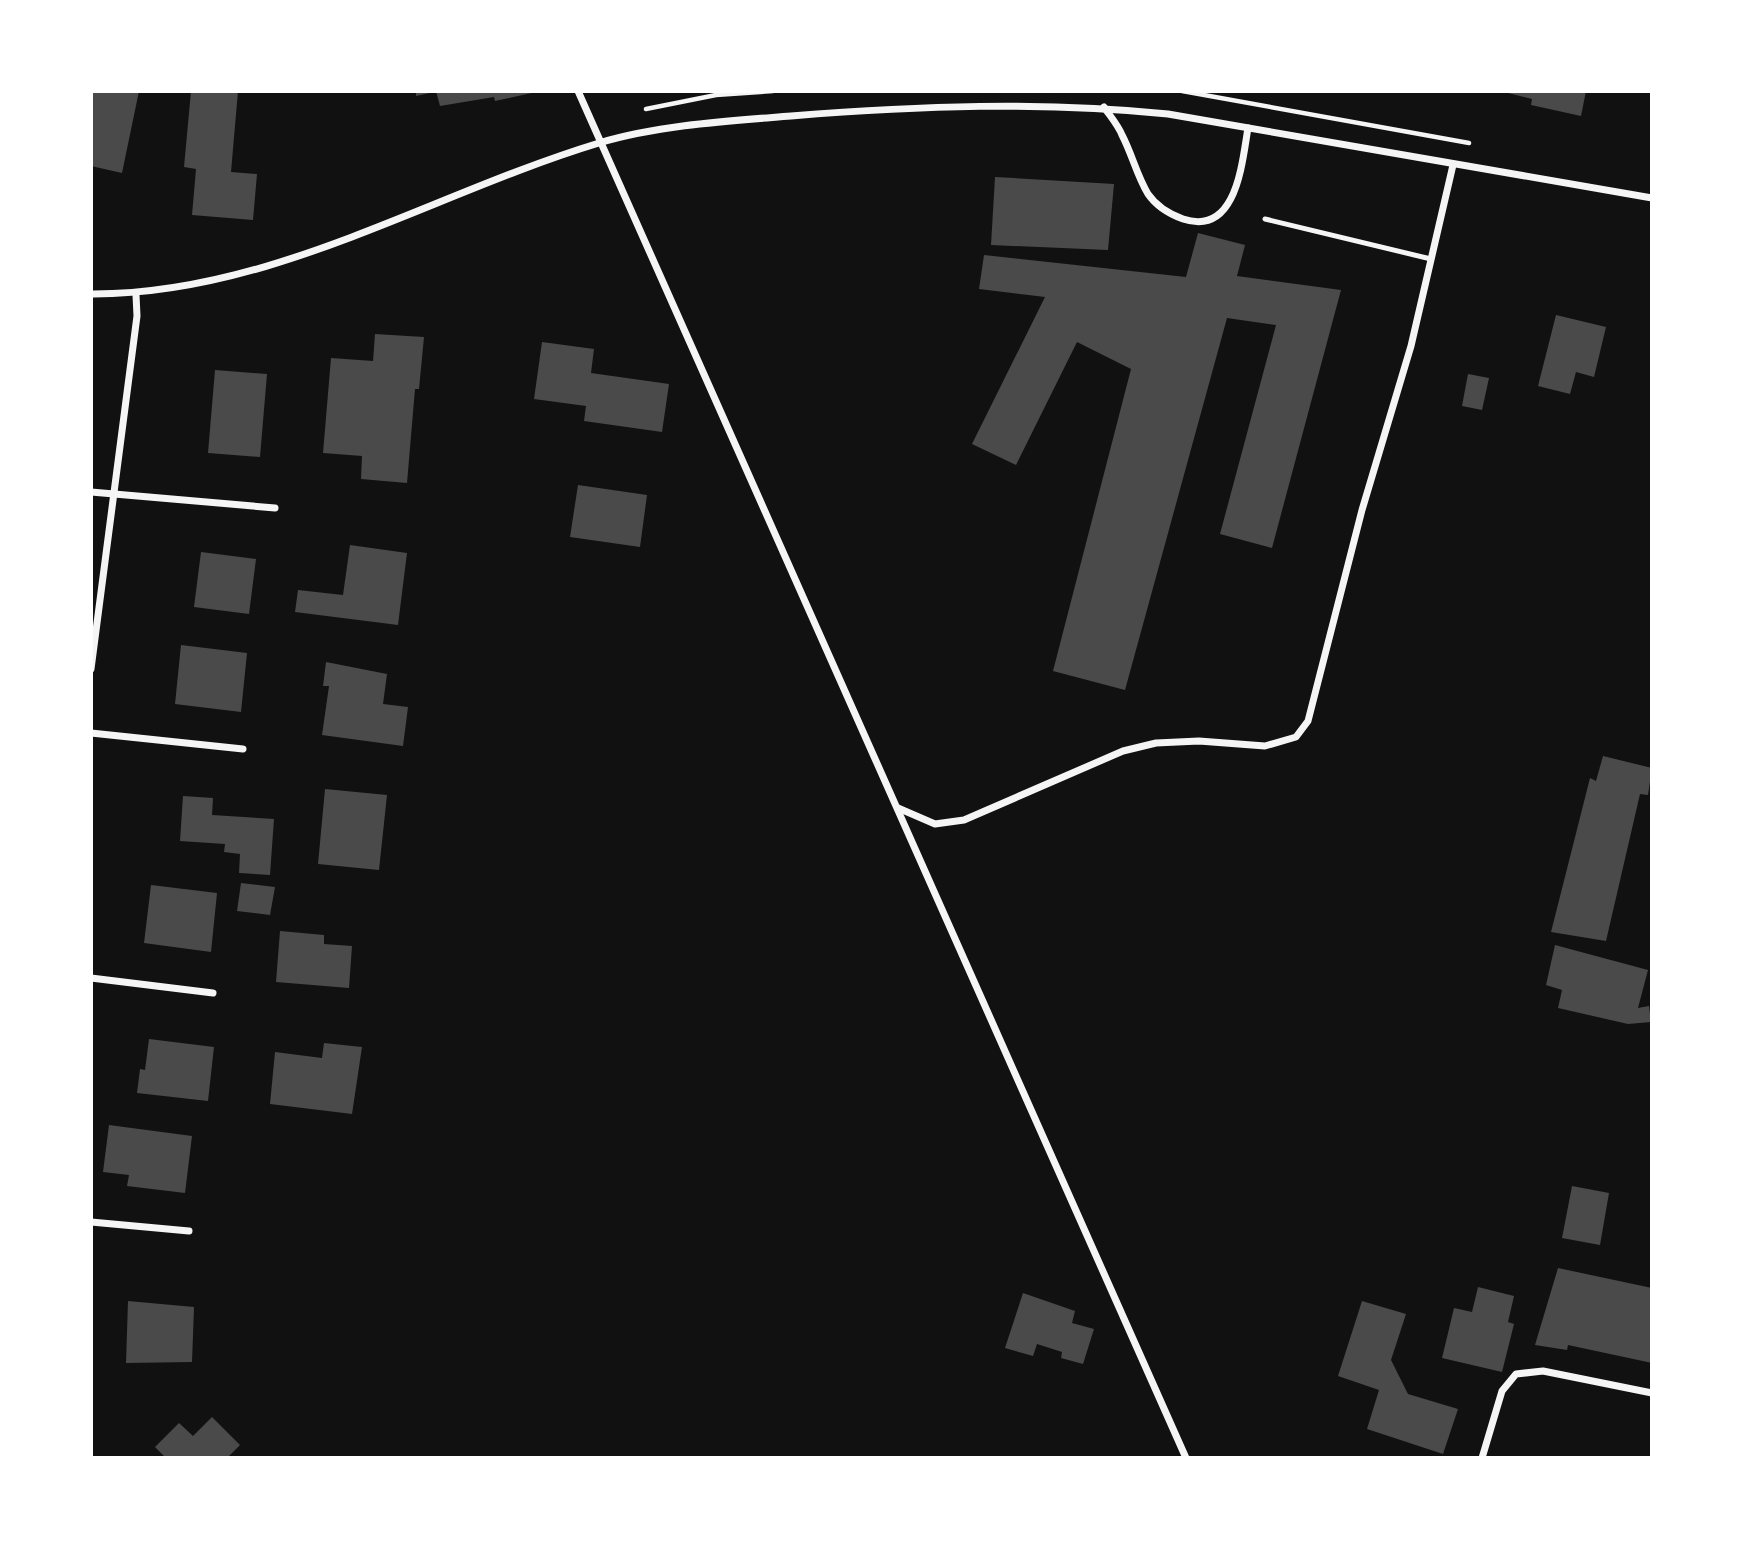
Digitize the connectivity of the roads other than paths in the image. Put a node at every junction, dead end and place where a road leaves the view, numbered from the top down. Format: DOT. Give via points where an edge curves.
graph roads {
  1 [pos="578,91"];
  2 [pos="1104,107"];
  3 [pos="1248,128"];
  4 [pos="601,143"];
  5 [pos="1453,165"];
  6 [pos="1652,198"];
  7 [pos="1265,219"];
  8 [pos="1431,259"];
  9 [pos="91,295"];
  10 [pos="136,295"];
  11 [pos="91,492"];
  12 [pos="115,492"];
  13 [pos="275,508"];
  14 [pos="91,669"];
  15 [pos="91,733"];
  16 [pos="243,749"];
  17 [pos="897,808"];
  18 [pos="91,978"];
  19 [pos="213,993"];
  20 [pos="91,1222"];
  21 [pos="189,1231"];
  22 [pos="1652,1392"];
  23 [pos="1186,1458"];
  24 [pos="1482,1458"];
  1 -- 4 [label="street"];
  2 -- 3 [label="street"];
  2 -- 3 [label="street" via="1122,134 1149,196 1161,209 1189,220 1208,220 1229,203 1237,187"];
  2 -- 4 [label="street" via="1001,104 839,112 716,122"];
  3 -- 5 [label="street"];
  4 -- 10 [label="street" via="305,253 232,276"];
  4 -- 17 [label="street"];
  5 -- 6 [label="street"];
  5 -- 8 [label="street"];
  7 -- 8 [label="lane"];
  8 -- 17 [label="street" via="1308,721 1296,737 1265,746 1156,743 1087,765 964,820 935,824"];
  9 -- 10 [label="street"];
  10 -- 12 [label="street"];
  11 -- 12 [label="street"];
  12 -- 13 [label="street"];
  12 -- 14 [label="street"];
  15 -- 16 [label="street"];
  17 -- 23 [label="street"];
  18 -- 19 [label="street"];
  20 -- 21 [label="street"];
  22 -- 24 [label="street" via="1543,1371 1516,1374 1502,1391"];
}
